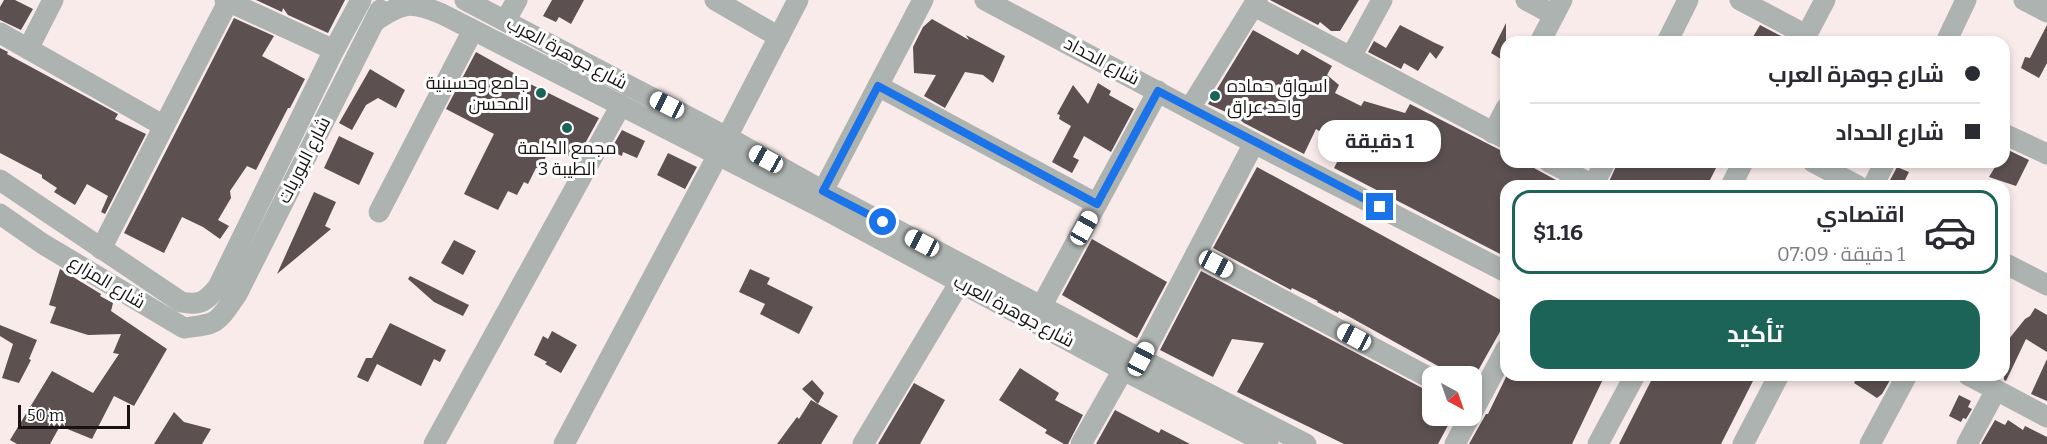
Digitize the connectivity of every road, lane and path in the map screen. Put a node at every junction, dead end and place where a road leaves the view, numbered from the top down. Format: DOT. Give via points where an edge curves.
graph roads {
  1 [pos="53,0"];
  2 [pos="361,0"];
  3 [pos="386,0"];
  4 [pos="465,0"];
  5 [pos="517,0"];
  6 [pos="715,0"];
  7 [pos="798,0"];
  8 [pos="923,0"];
  9 [pos="985,0"];
  10 [pos="1382,0"];
  11 [pos="1526,0"];
  12 [pos="1688,0"];
  13 [pos="1740,0"];
  14 [pos="1825,0"];
  15 [pos="1966,0"];
  16 [pos="2024,0"];
  17 [pos="226,1"];
  18 [pos="1255,3"];
  19 [pos="1558,8"];
  20 [pos="2047,12"];
  21 [pos="375,21"];
  22 [pos="505,21"];
  23 [pos="472,30"];
  24 [pos="0,33"];
  25 [pos="1543,36"];
  26 [pos="1670,36"];
  27 [pos="1799,36"];
  28 [pos="1806,36"];
  29 [pos="1949,36"];
  30 [pos="779,37"];
  31 [pos="28,49"];
  32 [pos="334,50"];
  33 [pos="1351,57"];
  34 [pos="878,86"];
  35 [pos="1158,91"];
  36 [pos="621,105"];
  37 [pos="1190,108"];
  38 [pos="164,126"];
  39 [pos="1500,136"];
  40 [pos="2010,137"];
  41 [pos="1254,143"];
  42 [pos="722,146"];
  43 [pos="2047,154"];
  44 [pos="280,159"];
  45 [pos="301,165"];
  46 [pos="1560,168"];
  47 [pos="1824,168"];
  48 [pos="0,180"];
  49 [pos="1582,180"];
  50 [pos="1847,180"];
  51 [pos="823,191"];
  52 [pos="270,204"];
  53 [pos="1097,204"];
  54 [pos="379,212"];
  55 [pos="0,214"];
  56 [pos="101,249"];
  57 [pos="1196,254"];
  58 [pos="2010,265"];
  59 [pos="1500,269"];
  60 [pos="960,282"];
  61 [pos="2047,285"];
  62 [pos="208,299"];
  63 [pos="1042,305"];
  64 [pos="219,319"];
  65 [pos="1500,360"];
  66 [pos="1132,364"];
  67 [pos="1422,374"];
  68 [pos="1632,381"];
  69 [pos="1776,381"];
  70 [pos="1904,381"];
  71 [pos="1979,381"];
  72 [pos="1996,390"];
  73 [pos="1482,392"];
  74 [pos="2047,417"];
  75 [pos="1464,426"];
  76 [pos="434,444"];
  77 [pos="564,444"];
  78 [pos="863,444"];
  79 [pos="1081,444"];
  80 [pos="1268,444"];
  81 [pos="1306,444"];
  82 [pos="1455,444"];
  83 [pos="1598,444"];
  84 [pos="1743,444"];
  85 [pos="1870,444"];
  86 [pos="1967,444"];
  1 -- 31 [label="street"];
  2 -- 32 [label="street, شارع البوريات"];
  3 -- 21 [label="street, شارع البوريات"];
  4 -- 22 [label="street, شارع جوهرة العرب"];
  5 -- 22 [label="street"];
  6 -- 30 [label="street"];
  7 -- 30 [label="street"];
  8 -- 34 [label="street"];
  9 -- 35 [label="street, شارع الحداد"];
  10 -- 33 [label="street"];
  11 -- 19 [label="street"];
  12 -- 26 [label="street"];
  13 -- 27 [label="street"];
  14 -- 28 [label="street"];
  15 -- 29 [label="street"];
  16 -- 20 [label="street"];
  17 -- 32 [label="street"];
  17 -- 38 [label="street"];
  18 -- 33 [label="street"];
  18 -- 37 [label="street"];
  19 -- 25 [label="street"];
  21 -- 23 [label="street, شارع جوهرة العرب" via="399,7 421,5"];
  21 -- 45 [label="street, شارع البوريات"];
  22 -- 42 [label="street, شارع جوهرة العرب"];
  23 -- 36 [label="street, شارع جوهرة العرب"];
  23 -- 54 [label="street"];
  24 -- 31 [label="street"];
  30 -- 42 [label="street"];
  31 -- 38 [label="street"];
  32 -- 44 [label="street, شارع البوريات"];
  33 -- 39 [label="street"];
  34 -- 51 [label="street"];
  34 -- 53 [label="street"];
  35 -- 37 [label="street, شارع الحداد"];
  35 -- 53 [label="street"];
  36 -- 42 [label="street, شارع جوهرة العرب"];
  36 -- 76 [label="street"];
  37 -- 41 [label="street, شارع الحداد"];
  38 -- 56 [label="street"];
  40 -- 43 [label="street"];
  41 -- 57 [label="street"];
  41 -- 59 [label="street, شارع الحداد"];
  42 -- 51 [label="street, شارع جوهرة العرب"];
  42 -- 60 [label="street, شارع جوهرة العرب"];
  42 -- 77 [label="street"];
  44 -- 45 [label="street" via="288,169"];
  44 -- 52 [label="street, شارع البوريات"];
  45 -- 52 [label="street, شارع البوريات"];
  46 -- 49 [label="street"];
  47 -- 50 [label="street"];
  48 -- 56 [label="street, شارع المزارع"];
  51 -- 63 [label="street, شارع جوهرة العرب"];
  52 -- 62 [label="street, شارع البوريات"];
  52 -- 64 [label="street, شارع البوريات" via="237,294"];
  53 -- 63 [label="street"];
  55 -- 64 [label="street, شارع المزارع" via="184,328"];
  56 -- 62 [label="street, شارع المزارع" via="181,302 194,304"];
  57 -- 66 [label="street"];
  57 -- 67 [label="street"];
  58 -- 61 [label="street"];
  60 -- 66 [label="street, شارع جوهرة العرب"];
  60 -- 78 [label="street"];
  63 -- 66 [label="street, شارع جوهرة العرب"];
  65 -- 73 [label="street"];
  66 -- 79 [label="street"];
  66 -- 80 [label="street, شارع جوهرة العرب"];
  66 -- 81 [label="street, شارع جوهرة العرب"];
  68 -- 83 [label="street"];
  69 -- 84 [label="street"];
  70 -- 85 [label="street"];
  71 -- 72 [label="street"];
  72 -- 74 [label="street"];
  72 -- 86 [label="street"];
  75 -- 82 [label="street"];
}
